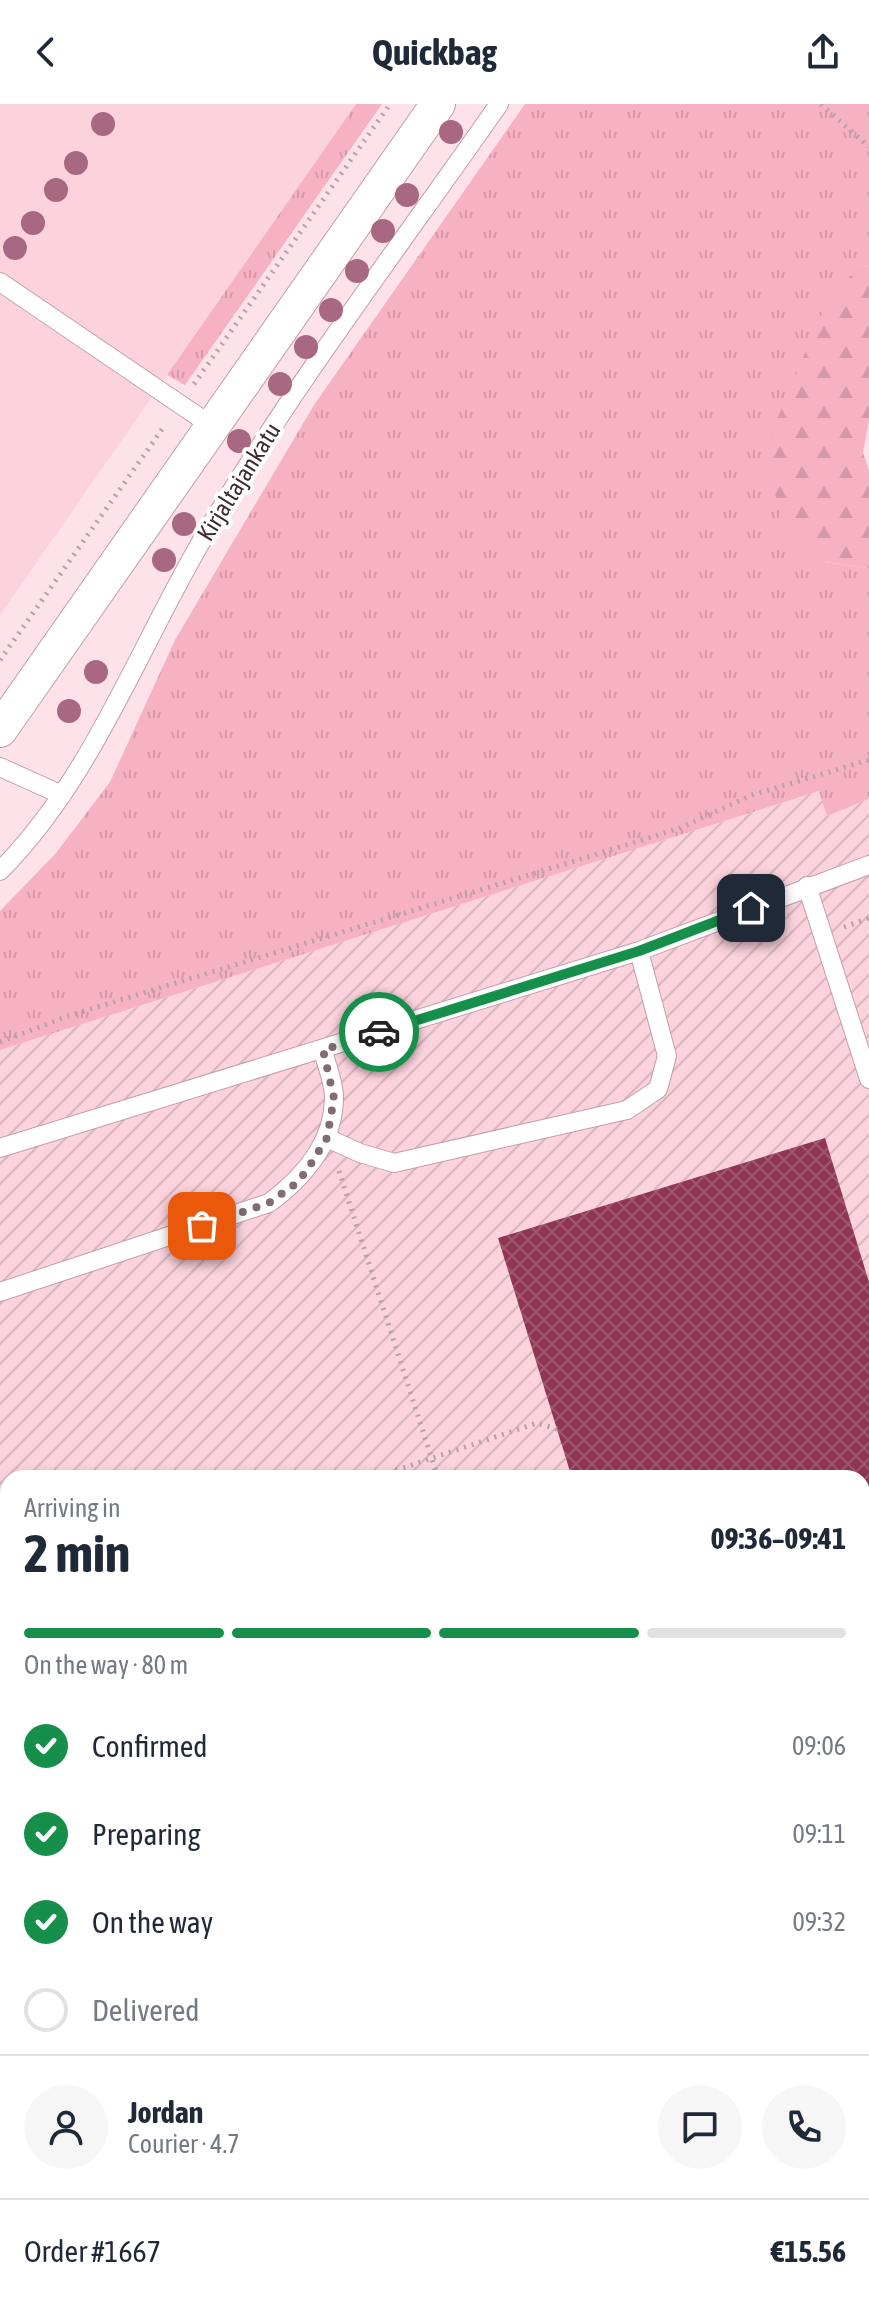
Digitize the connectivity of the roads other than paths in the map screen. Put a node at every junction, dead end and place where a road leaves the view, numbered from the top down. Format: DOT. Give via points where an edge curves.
graph roads {
  1 [pos="438,104"];
  2 [pos="499,104"];
  3 [pos="0,282"];
  4 [pos="212,426"];
  5 [pos="0,730"];
  6 [pos="0,767"];
  7 [pos="62,795"];
  8 [pos="869,865"];
  9 [pos="0,871"];
  10 [pos="807,886"];
  11 [pos="639,951"];
  12 [pos="323,1050"];
  13 [pos="869,1079"];
  14 [pos="327,1138"];
  15 [pos="0,1148"];
  16 [pos="0,1292"];
  1 -- 4 [label="street"];
  2 -- 7 [label="lane, Kirjaltajankatu" via="259,447"];
  3 -- 4 [label="lane"];
  4 -- 5 [label="street"];
  6 -- 7 [label="lane"];
  7 -- 9 [label="lane, Kirjaltajankatu"];
  8 -- 10 [label="lane"];
  10 -- 11 [label="lane"];
  10 -- 13 [label="lane"];
  11 -- 12 [label="lane"];
  11 -- 14 [label="lane" via="667,1056 658,1089 627,1110 394,1163"];
  12 -- 14 [label="lane" via="334,1098"];
  12 -- 15 [label="lane"];
  14 -- 16 [label="lane" via="298,1182 269,1203"];
}
